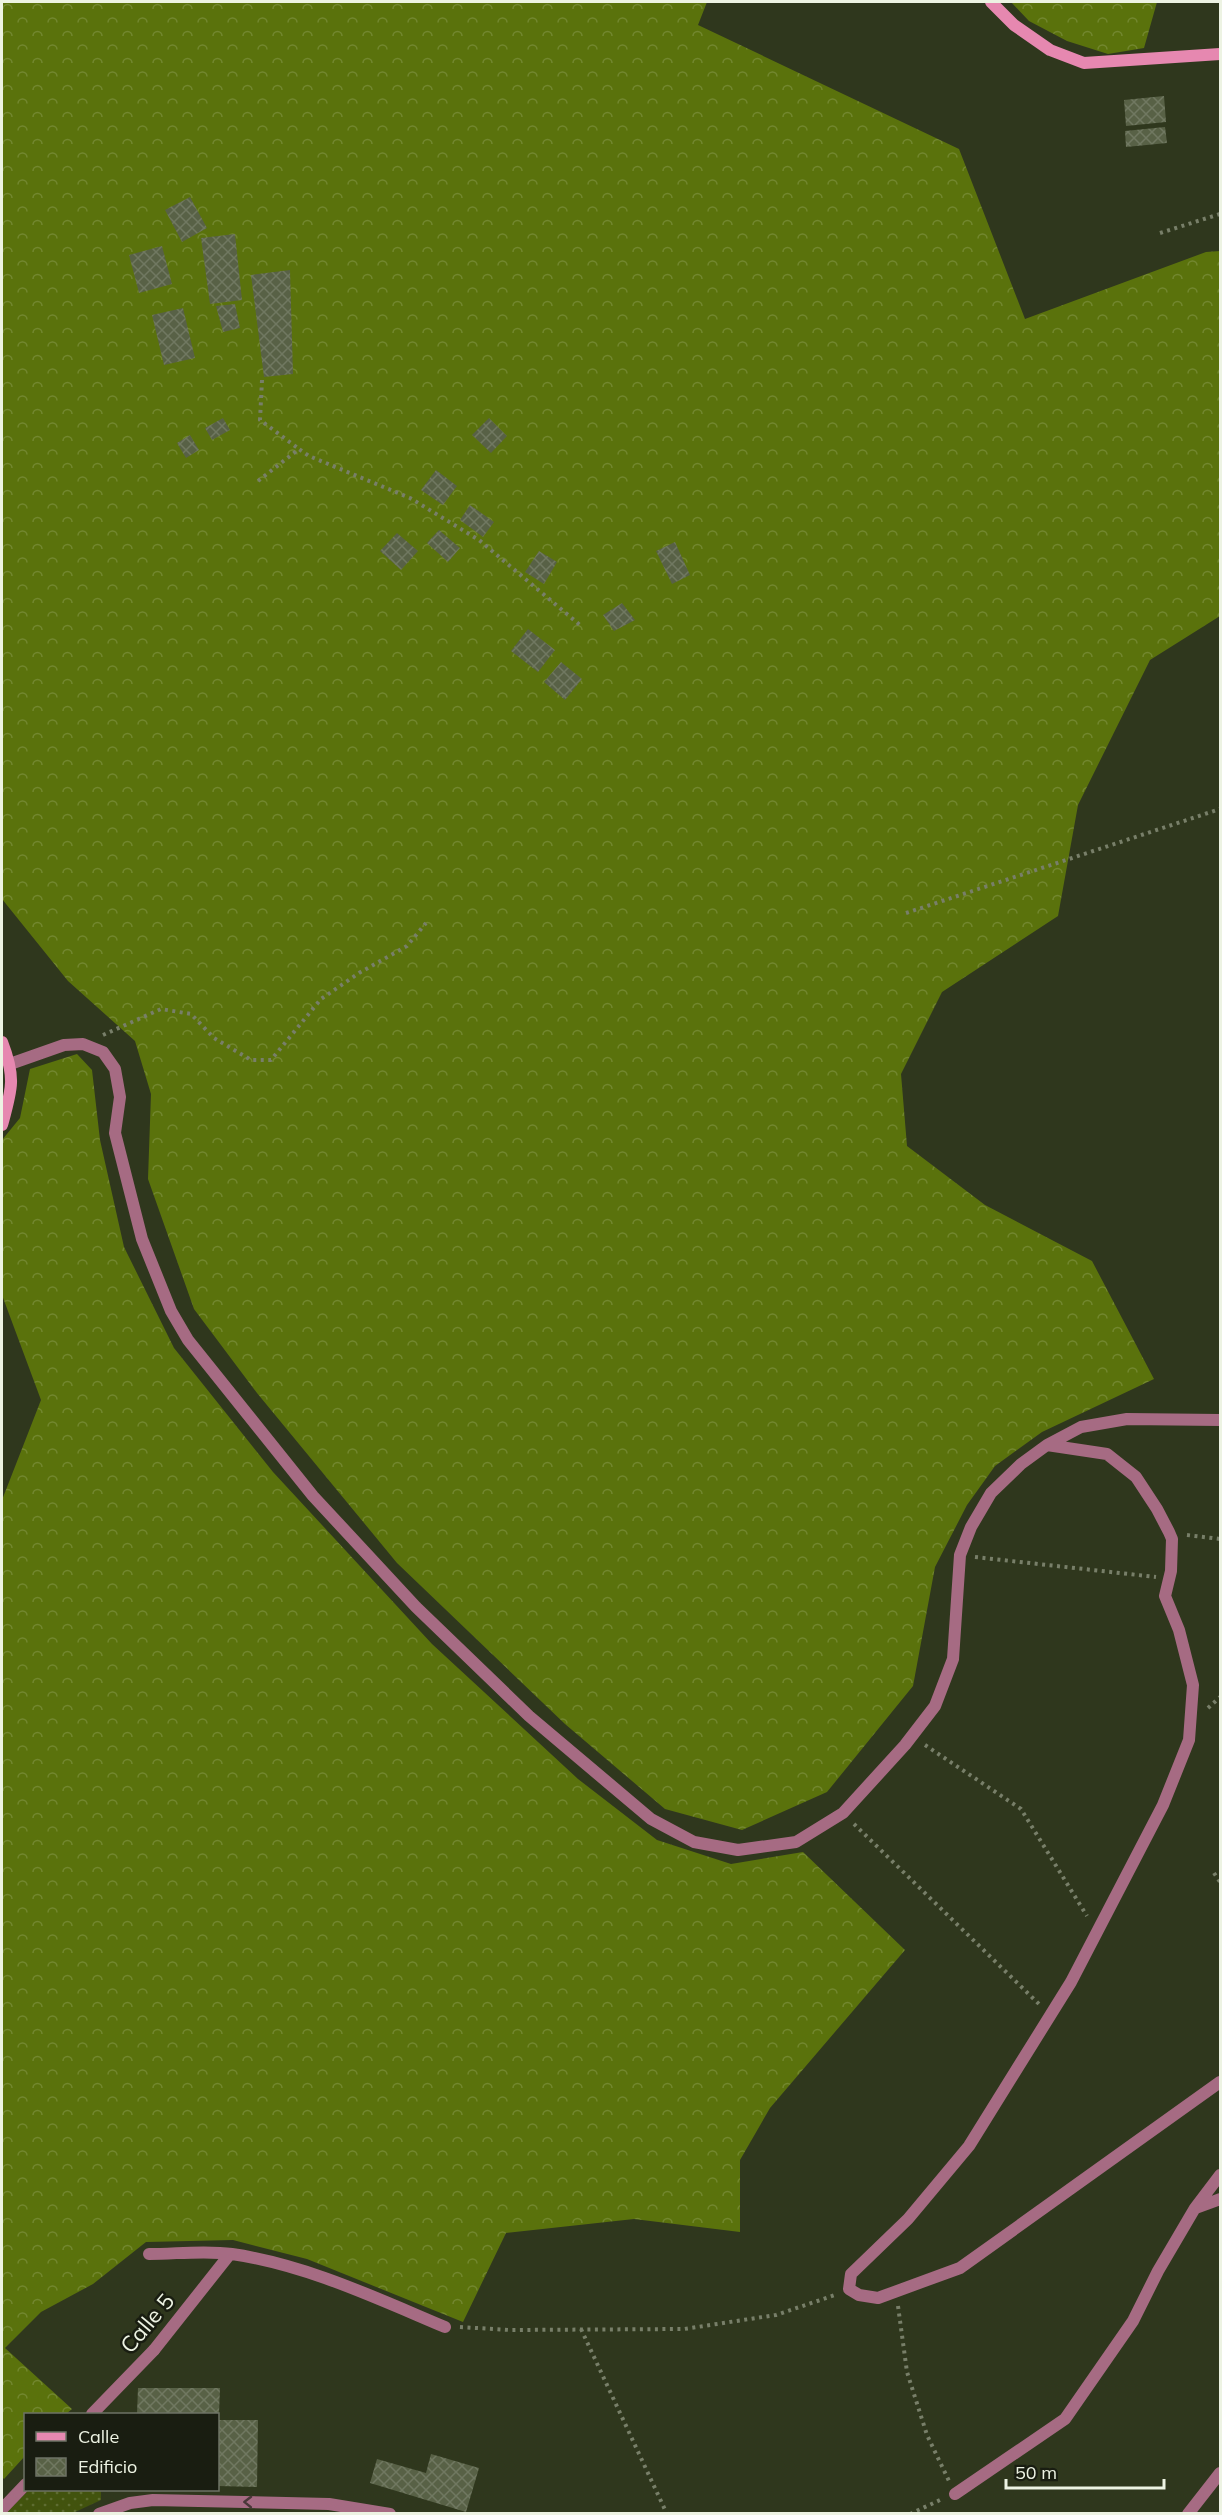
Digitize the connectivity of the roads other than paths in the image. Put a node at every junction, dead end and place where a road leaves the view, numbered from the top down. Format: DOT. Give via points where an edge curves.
graph roads {
  1 [pos="991,2"];
  2 [pos="1221,54"];
  3 [pos="2,1042"];
  4 [pos="10,1064"];
  5 [pos="2,1125"];
  6 [pos="1221,1413"];
  7 [pos="1206,1419"];
  8 [pos="1221,1420"];
  9 [pos="1047,1445"];
  10 [pos="1221,2082"];
  11 [pos="1221,2175"];
  12 [pos="1221,2199"];
  13 [pos="1195,2208"];
  14 [pos="149,2254"];
  15 [pos="230,2254"];
  16 [pos="445,2327"];
  17 [pos="94,2413"];
  18 [pos="1221,2473"];
  19 [pos="24,2486"];
  20 [pos="955,2494"];
  21 [pos="2,2509"];
  22 [pos="99,2514"];
  23 [pos="390,2514"];
  24 [pos="1188,2514"];
  1 -- 2 [label="street" via="1014,25 1050,50 1084,63"];
  3 -- 4 [label="street"];
  4 -- 5 [label="street" via="12,1081"];
  4 -- 9 [label="street" via="64,1045 83,1044 103,1052 115,1069 120,1097 115,1133 142,1239 171,1311 188,1340 313,1496 416,1607 529,1716 624,1797 651,1819 694,1842 738,1850 796,1842 843,1813 912,1736 934,1706 953,1659 960,1555 971,1527 991,1492"];
  6 -- 7 [label="street"];
  7 -- 8 [label="street"];
  7 -- 9 [label="street" via="1127,1419 1081,1427"];
  9 -- 10 [label="street" via="1107,1454 1136,1477 1172,1539 1166,1596 1193,1684 1190,1740 1163,1805 1071,1982 969,2146 908,2219 851,2274 849,2289 858,2295 878,2298 960,2268"];
  11 -- 13 [label="street"];
  12 -- 13 [label="street"];
  13 -- 20 [label="street" via="1133,2321 1065,2419"];
  14 -- 15 [label="street"];
  15 -- 16 [label="street" via="273,2262 351,2287"];
  15 -- 17 [label="street, Calle 5" via="154,2350"];
  18 -- 24 [label="street"];
  19 -- 21 [label="street"];
  23 -- 22 [label="street, one-way" via="329,2504 153,2500"];
}
